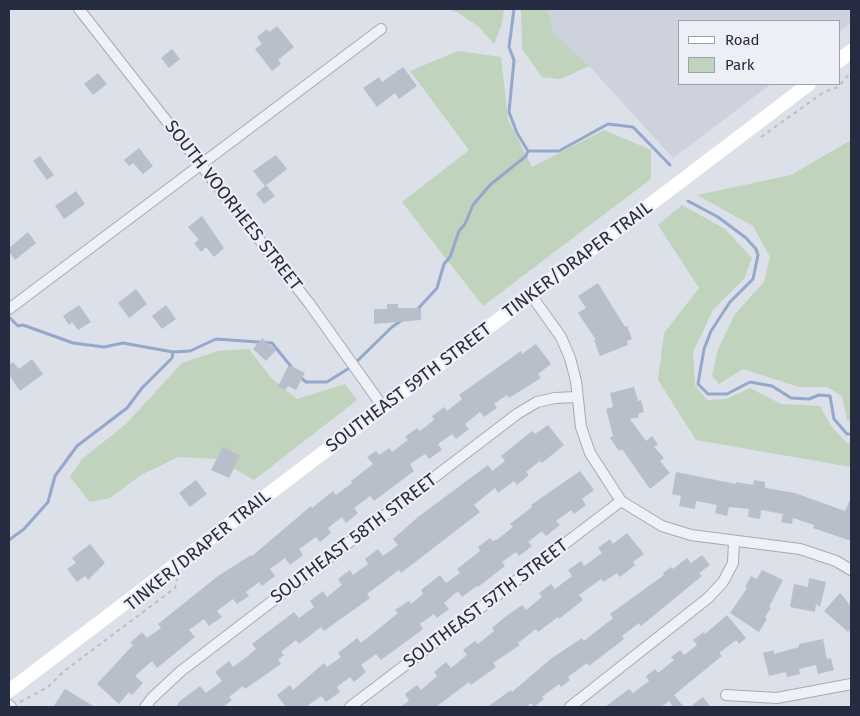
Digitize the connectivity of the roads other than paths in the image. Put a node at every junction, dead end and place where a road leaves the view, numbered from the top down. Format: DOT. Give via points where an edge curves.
graph roads {
  1 [pos="79,9"];
  2 [pos="381,29"];
  3 [pos="851,51"];
  4 [pos="840,60"];
  5 [pos="808,85"];
  6 [pos="200,164"];
  7 [pos="531,295"];
  8 [pos="9,309"];
  9 [pos="576,397"];
  10 [pos="383,407"];
  11 [pos="621,501"];
  12 [pos="734,542"];
  13 [pos="851,570"];
  14 [pos="851,684"];
  15 [pos="9,692"];
  16 [pos="726,695"];
  17 [pos="145,707"];
  18 [pos="350,707"];
  19 [pos="570,707"];
  1 -- 6 [label="street, SOUTH VOORHEES STREET"];
  2 -- 6 [label="street"];
  3 -- 4 [label="main road"];
  5 -- 7 [label="main road, SOUTHEAST 59TH STREET"];
  6 -- 8 [label="street"];
  6 -- 10 [label="street, SOUTH VOORHEES STREET" via="309,303"];
  7 -- 9 [label="street" via="561,337 576,381"];
  7 -- 10 [label="main road, SOUTHEAST 59TH STREET"];
  9 -- 11 [label="street" via="590,453"];
  9 -- 17 [label="street, SOUTHEAST 58TH STREET" via="537,402 517,414 181,671"];
  10 -- 15 [label="main road, SOUTHEAST 59TH STREET"];
  11 -- 12 [label="street" via="662,526 690,535"];
  11 -- 18 [label="street, SOUTHEAST 57TH STREET"];
  12 -- 13 [label="street" via="800,549 836,561"];
  12 -- 19 [label="street" via="733,563 723,582 708,598"];
  14 -- 16 [label="street" via="777,698"];
}
